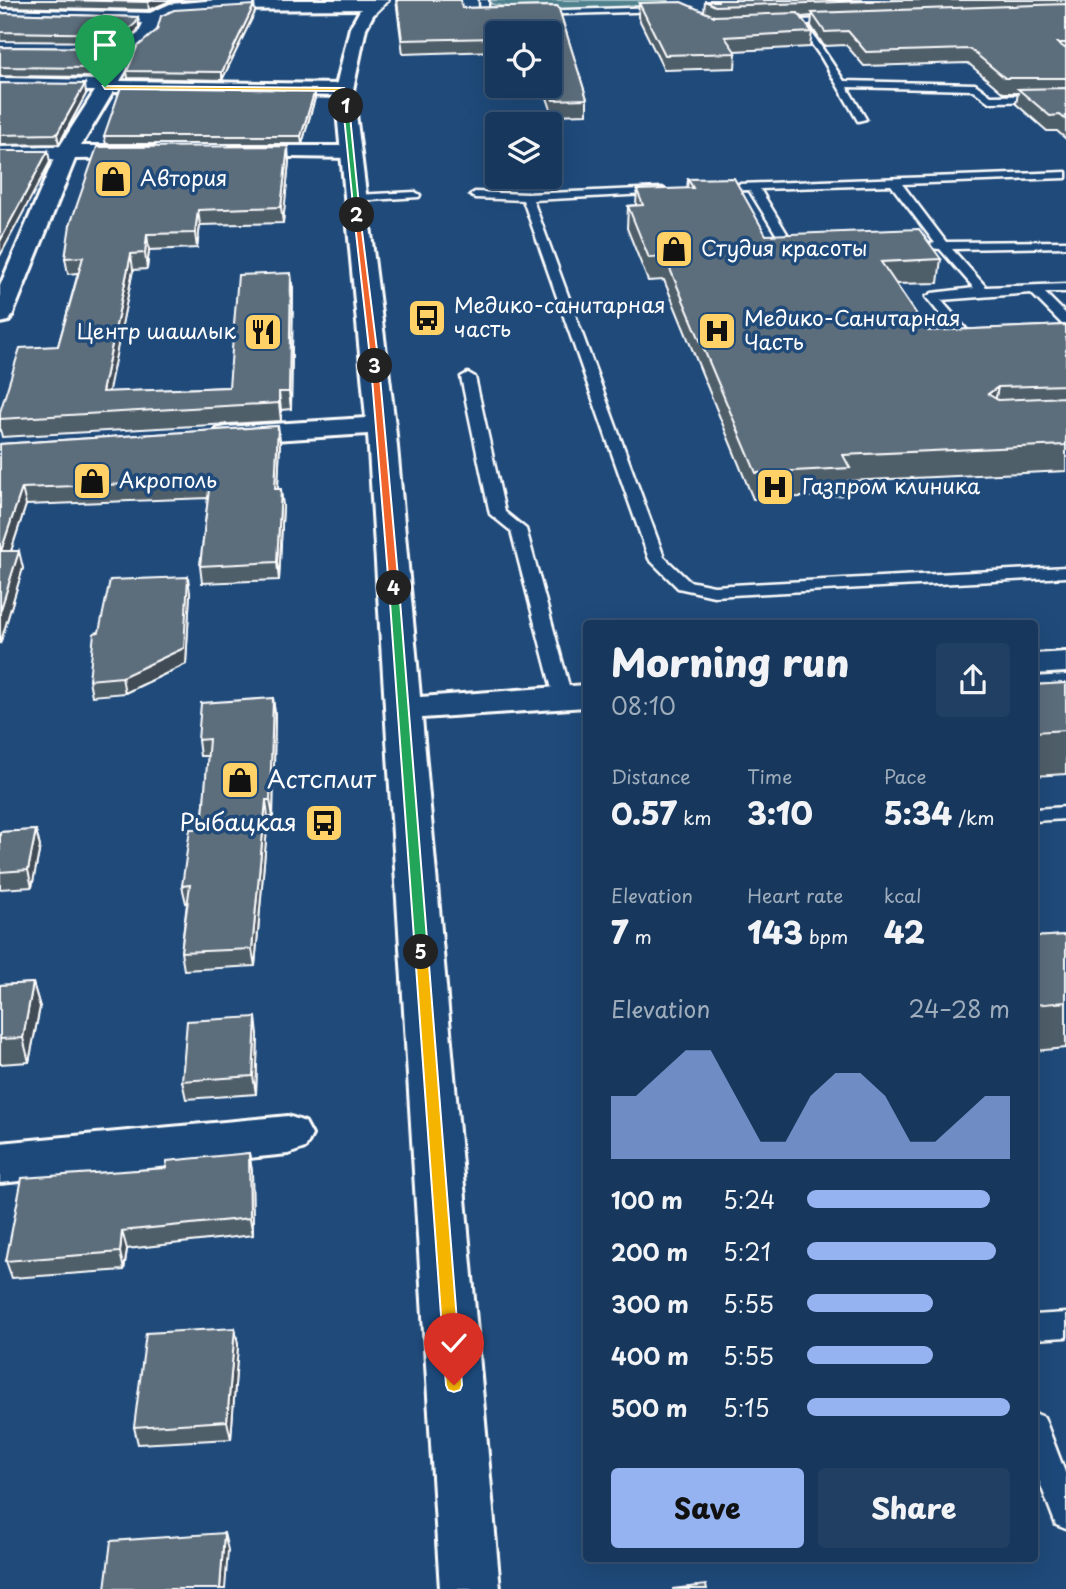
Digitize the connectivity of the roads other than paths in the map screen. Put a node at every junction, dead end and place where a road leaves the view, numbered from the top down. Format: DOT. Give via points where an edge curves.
graph roads {
  1 [pos="484,0"];
  2 [pos="378,2"];
  3 [pos="677,9"];
  4 [pos="512,13"];
  5 [pos="526,13"];
  6 [pos="0,14"];
  7 [pos="153,18"];
  8 [pos="840,21"];
  9 [pos="800,22"];
  10 [pos="788,23"];
  11 [pos="103,50"];
  12 [pos="129,50"];
  13 [pos="0,84"];
  14 [pos="841,84"];
  15 [pos="105,87"];
  16 [pos="344,90"];
  17 [pos="1066,99"];
  18 [pos="861,119"];
  19 [pos="67,152"];
  20 [pos="175,152"];
  21 [pos="215,152"];
  22 [pos="350,152"];
  23 [pos="0,153"];
  24 [pos="1066,175"];
  25 [pos="893,180"];
  26 [pos="753,187"];
  27 [pos="700,189"];
  28 [pos="673,190"];
  29 [pos="415,195"];
  30 [pos="475,195"];
  31 [pos="527,197"];
  32 [pos="355,198"];
  33 [pos="12,229"];
  34 [pos="36,229"];
  35 [pos="1066,244"];
  36 [pos="915,246"];
  37 [pos="943,246"];
  38 [pos="818,247"];
  39 [pos="1066,288"];
  40 [pos="1034,289"];
  41 [pos="983,291"];
  42 [pos="0,316"];
  43 [pos="1066,321"];
  44 [pos="993,341"];
  45 [pos="468,377"];
  46 [pos="381,425"];
  47 [pos="202,436"];
  48 [pos="1066,572"];
  49 [pos="1066,662"];
  50 [pos="1038,664"];
  51 [pos="575,696"];
  52 [pos="403,709"];
  53 [pos="1066,813"];
  54 [pos="1038,815"];
  55 [pos="288,1135"];
  56 [pos="0,1163"];
  57 [pos="1066,1325"];
  58 [pos="1038,1327"];
  59 [pos="1038,1437"];
  60 [pos="1066,1515"];
  61 [pos="470,1589"];
  1 -- 4 [label="lane" via="484,14"];
  2 -- 7 [label="street" via="218,5 170,9"];
  2 -- 16 [label="street" via="358,27"];
  3 -- 5 [label="lane"];
  6 -- 7 [label="street"];
  7 -- 12 [label="street" via="147,35"];
  8 -- 9 [label="lane"];
  9 -- 10 [label="lane"];
  9 -- 14 [label="lane"];
  11 -- 12 [label="street"];
  12 -- 15 [label="street"];
  13 -- 15 [label="street"];
  14 -- 17 [label="lane" via="975,87 989,99"];
  14 -- 18 [label="lane"];
  15 -- 16 [label="street"];
  15 -- 19 [label="street"];
  16 -- 22 [label="street"];
  19 -- 20 [label="street"];
  19 -- 23 [label="street"];
  19 -- 34 [label="street"];
  21 -- 22 [label="street"];
  22 -- 32 [label="street"];
  24 -- 25 [label="lane"];
  25 -- 26 [label="lane"];
  25 -- 37 [label="lane"];
  26 -- 27 [label="lane"];
  26 -- 38 [label="lane" via="790,248"];
  28 -- 31 [label="lane"];
  29 -- 32 [label="lane"];
  30 -- 31 [label="lane"];
  31 -- 48 [label="lane" via="657,559 684,585 714,592"];
  32 -- 46 [label="street"];
  33 -- 34 [label="street"];
  34 -- 42 [label="street"];
  35 -- 37 [label="lane"];
  36 -- 37 [label="lane"];
  37 -- 41 [label="lane"];
  39 -- 40 [label="lane"];
  40 -- 41 [label="lane"];
  40 -- 43 [label="lane"];
  41 -- 44 [label="lane" via="932,297 969,341"];
  45 -- 51 [label="lane" via="498,514 518,529"];
  46 -- 47 [label="street"];
  46 -- 52 [label="street"];
  49 -- 50 [label="street"];
  51 -- 52 [label="street"];
  52 -- 61 [label="street"];
  53 -- 54 [label="lane"];
  55 -- 56 [label="street"];
  57 -- 58 [label="lane"];
  59 -- 60 [label="lane"];
}
